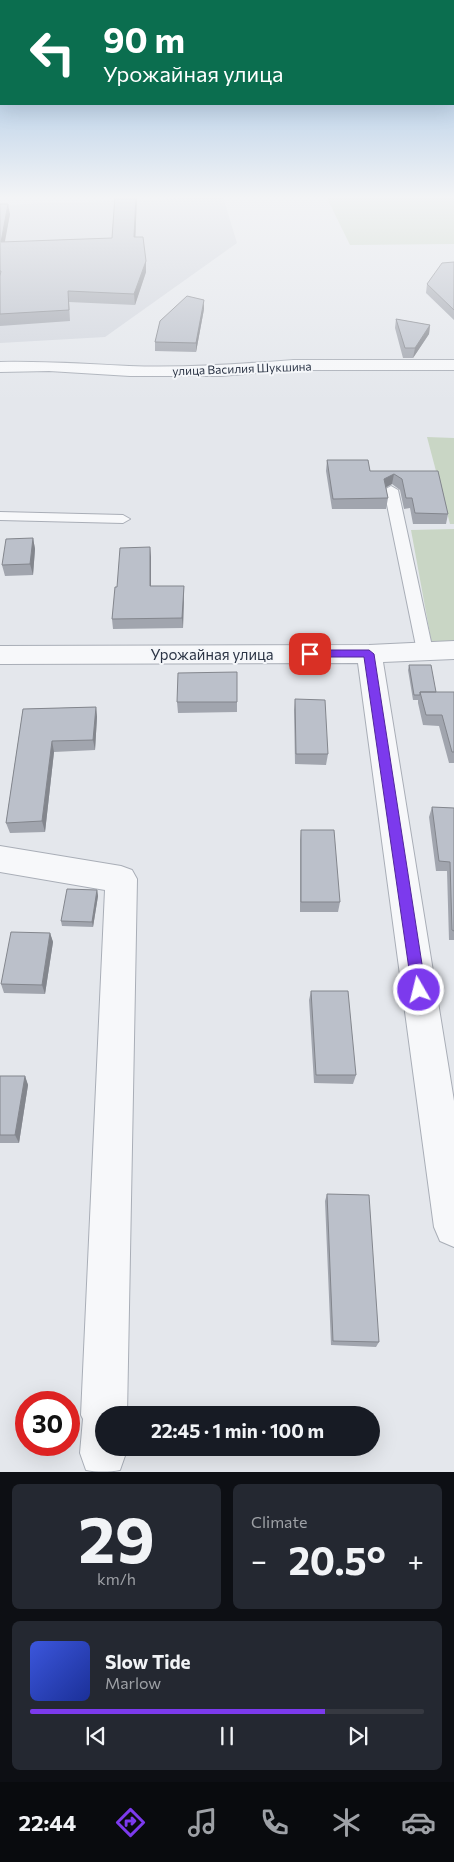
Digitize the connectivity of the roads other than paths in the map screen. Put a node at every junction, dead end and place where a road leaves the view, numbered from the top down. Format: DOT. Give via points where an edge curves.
graph roads {
  1 [pos="454,365"];
  2 [pos="0,366"];
  3 [pos="391,490"];
  4 [pos="0,516"];
  5 [pos="123,520"];
  6 [pos="454,650"];
  7 [pos="426,651"];
  8 [pos="369,654"];
  9 [pos="0,655"];
  10 [pos="0,859"];
  11 [pos="454,1227"];
  12 [pos="105,1406"];
  1 -- 2 [label="street, улица Василия Шукшина" via="292,365 221,371"];
  3 -- 7 [label="lane"];
  4 -- 5 [label="lane"];
  6 -- 7 [label="street, Урожайная улица"];
  7 -- 8 [label="street, Урожайная улица"];
  8 -- 9 [label="street, Урожайная улица"];
  8 -- 11 [label="street"];
  10 -- 12 [label="street" via="121,879"];
}
